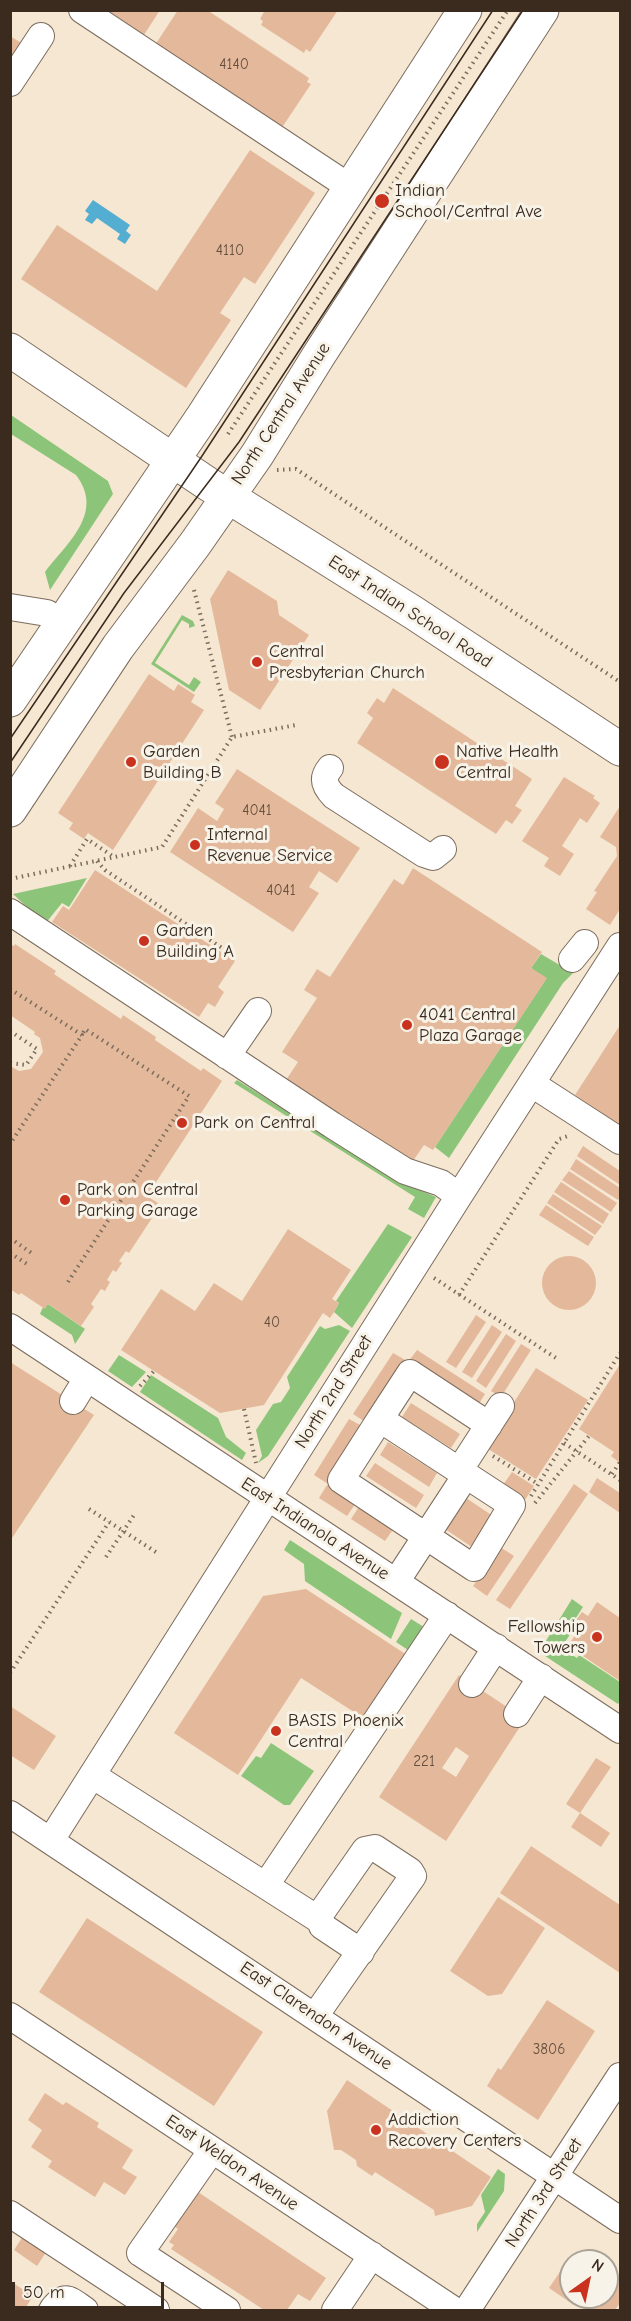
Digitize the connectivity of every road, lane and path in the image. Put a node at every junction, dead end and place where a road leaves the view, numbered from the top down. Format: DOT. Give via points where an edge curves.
graph roads {
  1 [pos="82,10"];
  2 [pos="465,10"];
  3 [pos="508,10"];
  4 [pos="542,10"];
  5 [pos="41,36"];
  6 [pos="10,83"];
  7 [pos="351,188"];
  8 [pos="10,350"];
  9 [pos="228,434"];
  10 [pos="186,469"];
  11 [pos="276,470"];
  12 [pos="228,497"];
  13 [pos="194,590"];
  14 [pos="10,607"];
  15 [pos="62,623"];
  16 [pos="621,682"];
  17 [pos="11,698"];
  18 [pos="296,725"];
  19 [pos="232,737"];
  20 [pos="621,749"];
  21 [pos="330,768"];
  22 [pos="10,810"];
  23 [pos="443,849"];
  24 [pos="114,857"];
  25 [pos="97,861"];
  26 [pos="69,867"];
  27 [pos="10,879"];
  28 [pos="10,912"];
  29 [pos="621,946"];
  30 [pos="228,952"];
  31 [pos="10,989"];
  32 [pos="258,1011"];
  33 [pos="10,1031"];
  34 [pos="82,1035"];
  35 [pos="227,1056"];
  36 [pos="10,1063"];
  37 [pos="532,1084"];
  38 [pos="575,1133"];
  39 [pos="621,1141"];
  40 [pos="10,1144"];
  41 [pos="459,1196"];
  42 [pos="11,1240"];
  43 [pos="10,1253"];
  44 [pos="33,1254"];
  45 [pos="27,1264"];
  46 [pos="431,1277"];
  47 [pos="68,1282"];
  48 [pos="459,1295"];
  49 [pos="10,1327"];
  50 [pos="621,1353"];
  51 [pos="556,1358"];
  52 [pos="154,1371"];
  53 [pos="87,1378"];
  54 [pos="134,1392"];
  55 [pos="73,1401"];
  56 [pos="244,1409"];
  57 [pos="380,1419"];
  58 [pos="590,1436"];
  59 [pos="564,1443"];
  60 [pos="579,1452"];
  61 [pos="620,1462"];
  62 [pos="257,1466"];
  63 [pos="462,1473"];
  64 [pos="612,1474"];
  65 [pos="621,1480"];
  66 [pos="268,1497"];
  67 [pos="520,1502"];
  68 [pos="89,1509"];
  69 [pos="134,1515"];
  70 [pos="109,1522"];
  71 [pos="123,1531"];
  72 [pos="426,1536"];
  73 [pos="159,1554"];
  74 [pos="106,1557"];
  75 [pos="396,1582"];
  76 [pos="447,1615"];
  77 [pos="496,1647"];
  78 [pos="10,1673"];
  79 [pos="541,1677"];
  80 [pos="472,1684"];
  81 [pos="518,1714"];
  82 [pos="621,1730"];
  83 [pos="92,1775"];
  84 [pos="10,1814"];
  85 [pos="51,1840"];
  86 [pos="266,1885"];
  87 [pos="321,1921"];
  88 [pos="361,1952"];
  89 [pos="10,2016"];
  90 [pos="315,2016"];
  91 [pos="618,2086"];
  92 [pos="212,2150"];
  93 [pos="555,2176"];
  94 [pos="10,2214"];
  95 [pos="621,2220"];
  96 [pos="372,2256"];
  97 [pos="471,2308"];
  98 [pos="52,2310"];
  99 [pos="85,2310"];
  100 [pos="156,2310"];
  101 [pos="228,2310"];
  102 [pos="335,2310"];
  1 -- 7 [label="street"];
  2 -- 7 [label="main road"];
  3 -- 9 [label="path"];
  4 -- 12 [label="main road, North Central Avenue"];
  5 -- 6 [label="street"];
  7 -- 10 [label="main road"];
  8 -- 10 [label="main road, East Indian School Road"];
  10 -- 12 [label="main road, East Indian School Road"];
  10 -- 15 [label="main road"];
  11 -- 16 [label="path" via="296,469"];
  12 -- 20 [label="main road, East Indian School Road"];
  12 -- 22 [label="main road, North Central Avenue" via="118,647"];
  13 -- 19 [label="path"];
  14 -- 15 [label="street" via="46,613"];
  15 -- 17 [label="main road"];
  18 -- 19 [label="path"];
  19 -- 24 [label="path" via="162,847"];
  21 -- 23 [label="street" via="324,780 334,796 424,854 433,857"];
  24 -- 25 [label="path"];
  24 -- 26 [label="path" via="87,839"];
  25 -- 26 [label="path"];
  25 -- 30 [label="path"];
  26 -- 27 [label="path"];
  28 -- 35 [label="street"];
  29 -- 37 [label="street, North 2nd Street"];
  31 -- 34 [label="path"];
  32 -- 35 [label="street"];
  33 -- 36 [label="path" via="37,1049 26,1065"];
  34 -- 40 [label="path"];
  34 -- 47 [label="path" via="85,1029 189,1096"];
  35 -- 41 [label="street" via="382,1149 410,1173 441,1183"];
  37 -- 39 [label="street"];
  37 -- 41 [label="street, North 2nd Street"];
  38 -- 48 [label="path" via="559,1139"];
  41 -- 66 [label="street, North 2nd Street"];
  42 -- 44 [label="path"];
  43 -- 45 [label="path"];
  46 -- 48 [label="path"];
  48 -- 51 [label="path"];
  49 -- 53 [label="street, East Indianola Avenue"];
  50 -- 59 [label="path"];
  52 -- 54 [label="path"];
  53 -- 55 [label="street"];
  53 -- 66 [label="street, East Indianola Avenue"];
  56 -- 62 [label="path"];
  57 -- 63 [label="street"];
  57 -- 63 [label="street" via="410,1373 495,1415"];
  57 -- 72 [label="street" via="341,1480"];
  58 -- 60 [label="path"];
  59 -- 60 [label="path"];
  59 -- 67 [label="path"];
  60 -- 64 [label="path"];
  60 -- 67 [label="path" via="525,1514"];
  61 -- 64 [label="path"];
  63 -- 67 [label="street"];
  63 -- 72 [label="street"];
  64 -- 65 [label="path"];
  66 -- 75 [label="street, East Indianola Avenue"];
  66 -- 83 [label="street, North 2nd Street"];
  67 -- 72 [label="street" via="474,1568"];
  68 -- 70 [label="path"];
  69 -- 71 [label="path"];
  70 -- 71 [label="path"];
  70 -- 78 [label="path"];
  71 -- 73 [label="path"];
  71 -- 74 [label="path"];
  72 -- 75 [label="street"];
  75 -- 76 [label="street, East Indianola Avenue"];
  76 -- 77 [label="street, East Indianola Avenue"];
  76 -- 86 [label="street"];
  77 -- 79 [label="street, East Indianola Avenue"];
  77 -- 80 [label="street"];
  79 -- 81 [label="street"];
  79 -- 82 [label="street, East Indianola Avenue"];
  83 -- 85 [label="street, North 2nd Street"];
  83 -- 86 [label="street"];
  84 -- 85 [label="street, East Clarendon Avenue"];
  85 -- 90 [label="street, East Clarendon Avenue"];
  86 -- 87 [label="street"];
  87 -- 88 [label="street" via="322,1926"];
  87 -- 88 [label="street" via="320,1916 365,1850 375,1848 410,1870 413,1876"];
  88 -- 90 [label="street"];
  89 -- 92 [label="street, East Weldon Avenue"];
  90 -- 93 [label="street, East Clarendon Avenue"];
  91 -- 93 [label="street, North 3rd Street"];
  92 -- 96 [label="street, East Weldon Avenue"];
  92 -- 101 [label="street" via="140,2253"];
  93 -- 95 [label="street, East Clarendon Avenue"];
  93 -- 97 [label="street, North 3rd Street"];
  94 -- 100 [label="street"];
  96 -- 97 [label="street, East Weldon Avenue"];
  96 -- 102 [label="street"];
  98 -- 99 [label="street" via="63,2299"];
}
